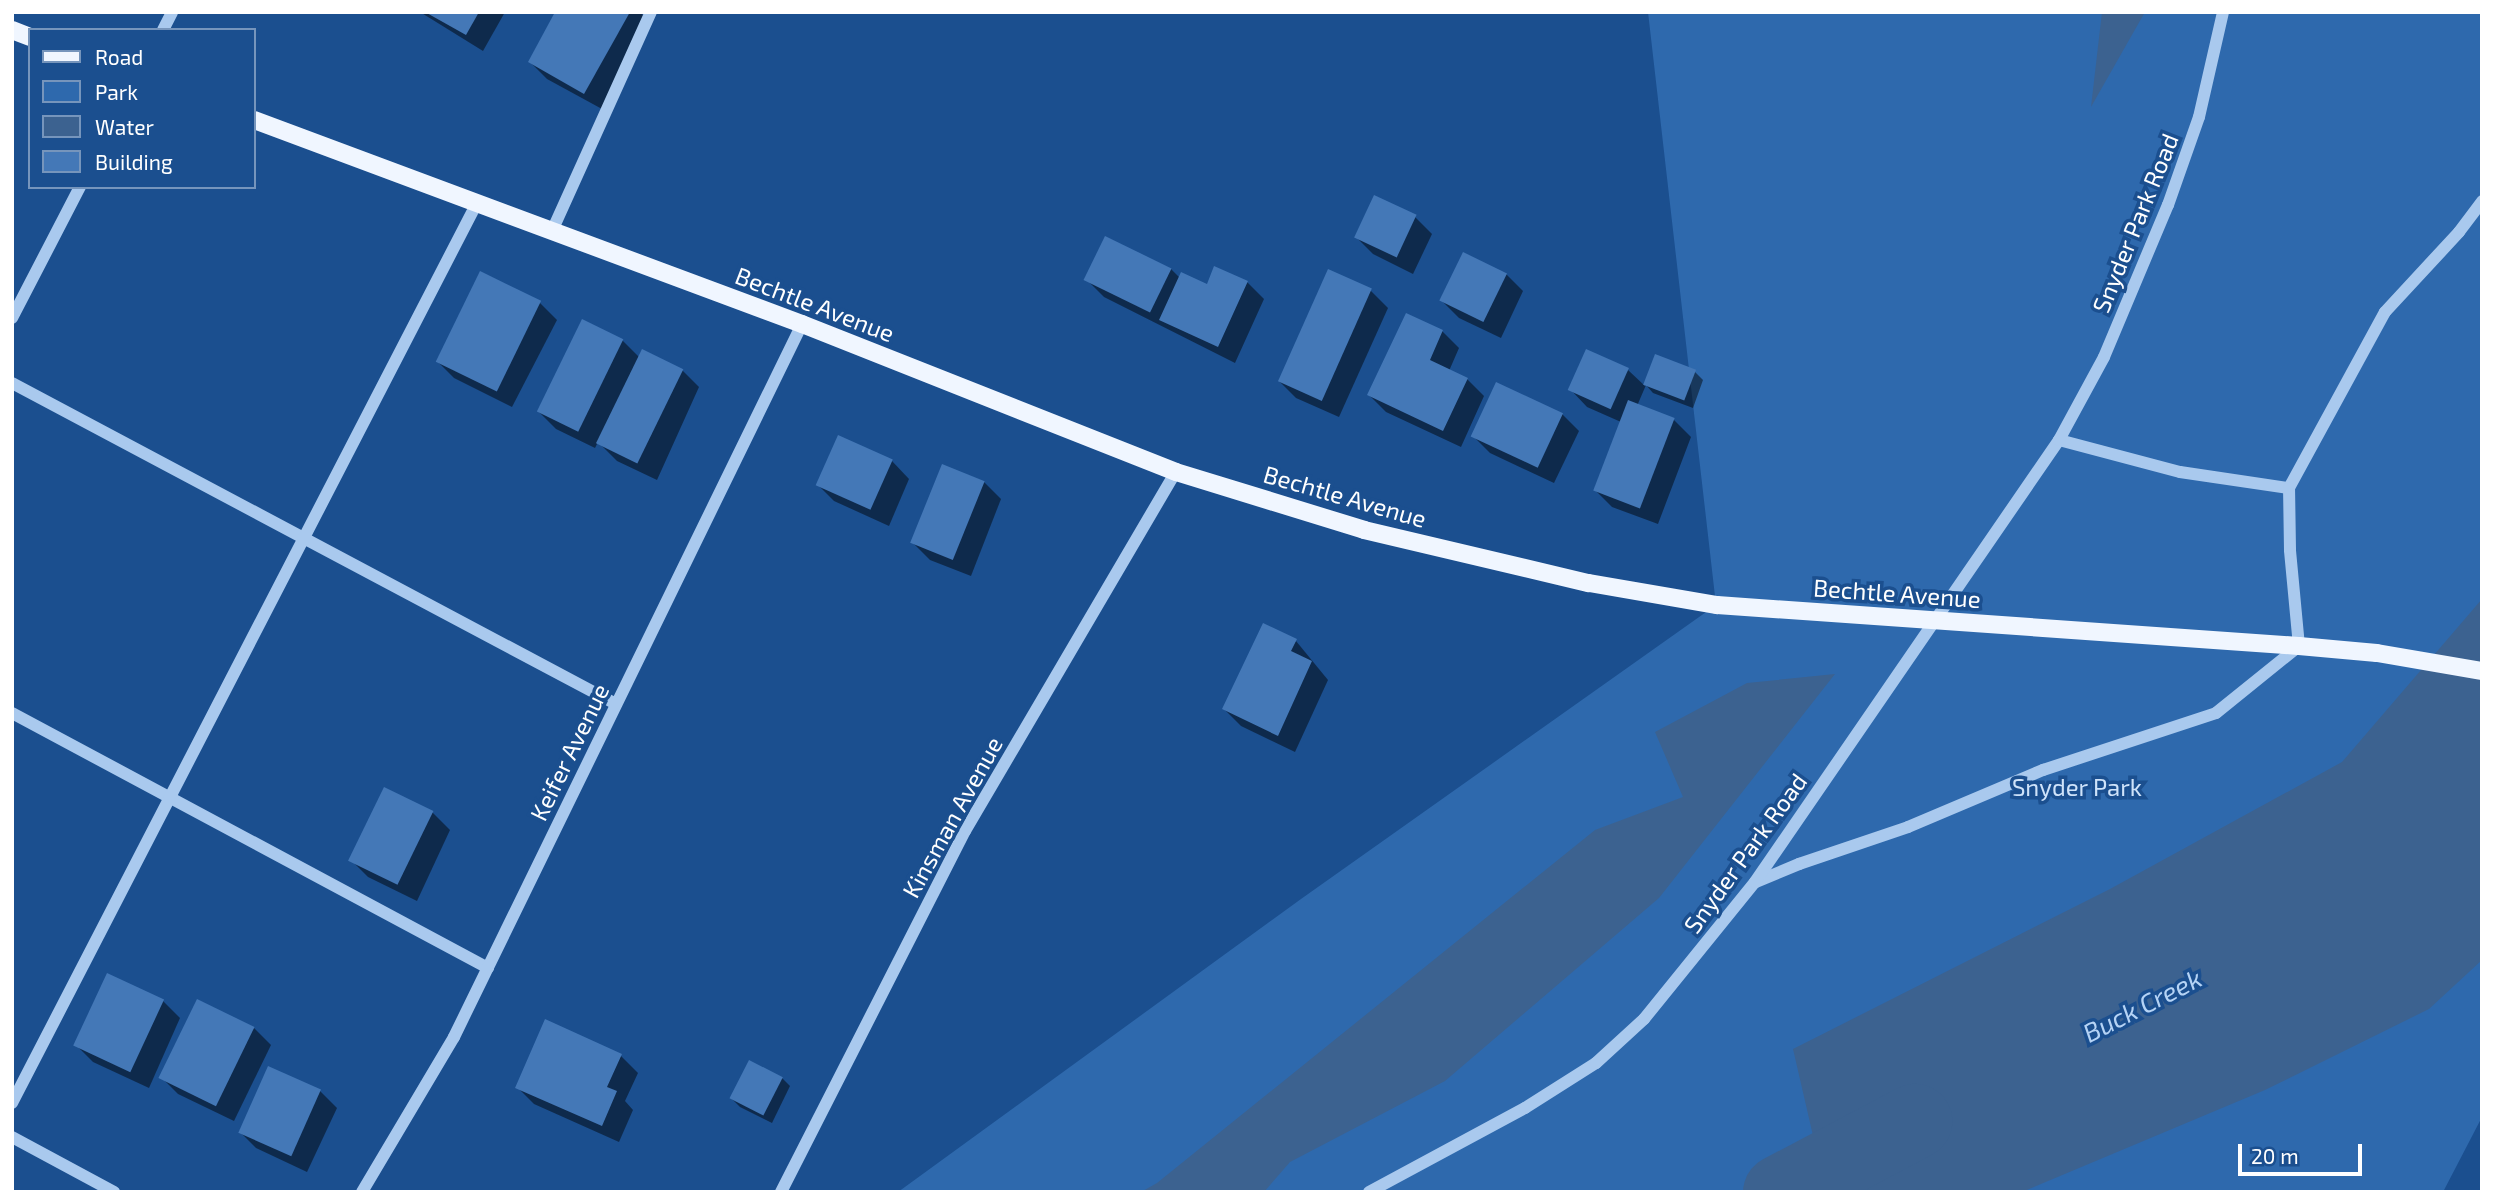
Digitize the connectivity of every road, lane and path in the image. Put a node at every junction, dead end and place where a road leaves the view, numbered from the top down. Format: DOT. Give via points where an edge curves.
graph roads {
  1 [pos="172,12"];
  2 [pos="651,12"];
  3 [pos="2223,12"];
  4 [pos="164,28"];
  5 [pos="256,121"];
  6 [pos="79,189"];
  7 [pos="2482,201"];
  8 [pos="477,203"];
  9 [pos="552,231"];
  10 [pos="12,318"];
  11 [pos="802,324"];
  12 [pos="12,383"];
  13 [pos="2059,440"];
  14 [pos="1177,472"];
  15 [pos="2290,488"];
  16 [pos="304,538"];
  17 [pos="2299,646"];
  18 [pos="2482,671"];
  19 [pos="616,704"];
  20 [pos="12,713"];
  21 [pos="171,798"];
  22 [pos="1755,883"];
  23 [pos="488,968"];
  24 [pos="12,1103"];
  25 [pos="12,1137"];
  26 [pos="114,1192"];
  27 [pos="362,1192"];
  28 [pos="781,1192"];
  29 [pos="1369,1192"];
  1 -- 4 [label="street"];
  2 -- 9 [label="street"];
  3 -- 13 [label="street, Snyder Park Road" via="2199,117 2168,205 2104,357"];
  5 -- 8 [label="main road, Bechtle Avenue"];
  6 -- 10 [label="street"];
  7 -- 15 [label="street" via="2385,312"];
  8 -- 9 [label="main road, Bechtle Avenue"];
  8 -- 16 [label="street"];
  9 -- 11 [label="main road, Bechtle Avenue"];
  11 -- 14 [label="main road, Bechtle Avenue"];
  11 -- 19 [label="street, Keifer Avenue"];
  12 -- 16 [label="street"];
  13 -- 15 [label="street" via="2180,472"];
  13 -- 22 [label="street, Snyder Park Road"];
  14 -- 17 [label="main road, Bechtle Avenue" via="1364,530 1589,583 1717,604"];
  14 -- 28 [label="street, Kinsman Avenue" via="965,831"];
  15 -- 17 [label="street" via="2290,550"];
  16 -- 19 [label="street"];
  16 -- 21 [label="street"];
  17 -- 18 [label="main road, Bechtle Avenue" via="2378,653"];
  17 -- 22 [label="street" via="2216,713 2043,770 1908,827 1799,863"];
  19 -- 23 [label="street, Keifer Avenue"];
  20 -- 21 [label="street"];
  21 -- 23 [label="street"];
  21 -- 24 [label="street"];
  22 -- 29 [label="street, Snyder Park Road" via="1644,1019 1596,1063 1525,1108"];
  23 -- 27 [label="street, Keifer Avenue" via="454,1037"];
  25 -- 26 [label="street"];
}
